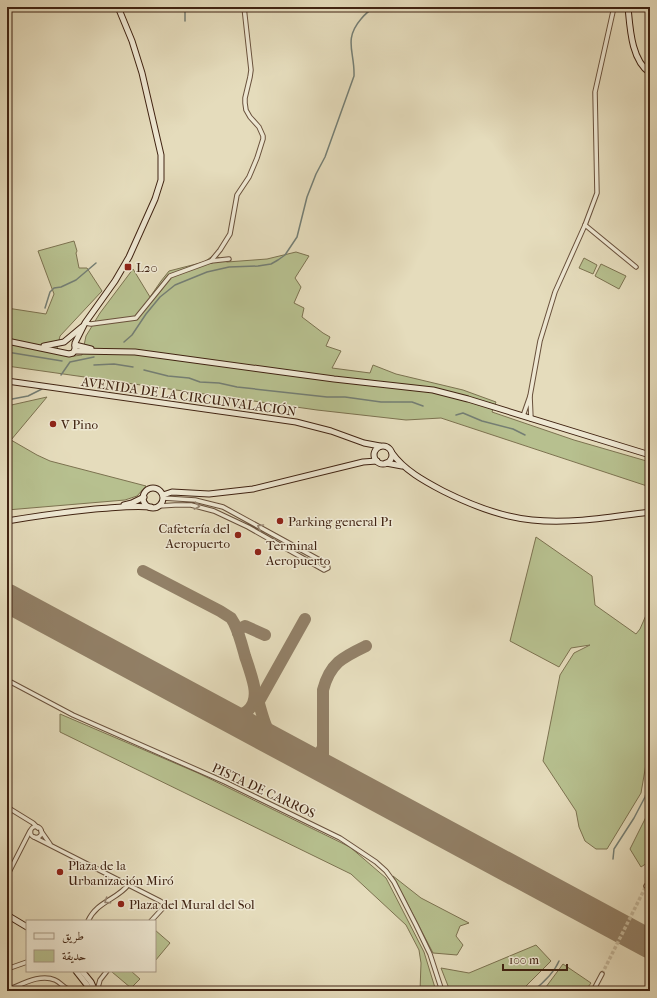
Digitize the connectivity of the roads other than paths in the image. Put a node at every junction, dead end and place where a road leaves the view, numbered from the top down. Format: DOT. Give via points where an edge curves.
graph roads {
  1 [pos="118,7"];
  2 [pos="244,7"];
  3 [pos="614,7"];
  4 [pos="628,7"];
  5 [pos="650,73"];
  6 [pos="586,225"];
  7 [pos="230,259"];
  8 [pos="211,261"];
  9 [pos="636,266"];
  10 [pos="85,323"];
  11 [pos="7,341"];
  12 [pos="66,342"];
  13 [pos="75,344"];
  14 [pos="34,346"];
  15 [pos="75,351"];
  16 [pos="101,351"];
  17 [pos="65,352"];
  18 [pos="7,381"];
  19 [pos="530,396"];
  20 [pos="523,416"];
  21 [pos="531,419"];
  22 [pos="364,443"];
  23 [pos="380,446"];
  24 [pos="392,453"];
  25 [pos="374,454"];
  26 [pos="650,455"];
  27 [pos="377,461"];
  28 [pos="363,462"];
  29 [pos="386,463"];
  30 [pos="402,466"];
  31 [pos="157,489"];
  32 [pos="175,492"];
  33 [pos="163,496"];
  34 [pos="144,497"];
  35 [pos="158,506"];
  36 [pos="150,507"];
  37 [pos="113,508"];
  38 [pos="650,512"];
  39 [pos="242,517"];
  40 [pos="7,521"];
  41 [pos="238,522"];
  42 [pos="271,534"];
  43 [pos="268,539"];
  44 [pos="302,551"];
  45 [pos="299,556"];
  46 [pos="7,680"];
  47 [pos="7,807"];
  48 [pos="30,822"];
  49 [pos="39,829"];
  50 [pos="31,830"];
  51 [pos="33,837"];
  52 [pos="26,838"];
  53 [pos="50,845"];
  54 [pos="7,876"];
  55 [pos="650,881"];
  56 [pos="129,884"];
  57 [pos="646,886"];
  58 [pos="9,917"];
  59 [pos="89,920"];
  60 [pos="152,920"];
  61 [pos="26,926"];
  62 [pos="26,962"];
  63 [pos="7,969"];
  64 [pos="77,972"];
  65 [pos="83,972"];
  66 [pos="106,972"];
  67 [pos="602,974"];
  68 [pos="102,976"];
  69 [pos="91,982"];
  70 [pos="7,990"];
  71 [pos="90,991"];
  72 [pos="96,991"];
  73 [pos="442,991"];
  74 [pos="593,991"];
  1 -- 10 [label="street" via="142,73 161,155 161,180 129,257"];
  2 -- 8 [label="street" via="251,70 245,98 246,110 259,126 263,136 249,176 237,194 230,234"];
  3 -- 6 [label="street" via="595,92 597,193"];
  4 -- 5 [label="street" via="636,54"];
  6 -- 9 [label="street"];
  6 -- 19 [label="street" via="555,292 540,341"];
  7 -- 8 [label="street"];
  8 -- 10 [label="street" via="170,276 136,318"];
  10 -- 12 [label="street"];
  10 -- 13 [label="street"];
  11 -- 14 [label="street"];
  12 -- 13 [label="street" via="70,340"];
  12 -- 14 [label="street"];
  12 -- 17 [label="street" via="62,346"];
  13 -- 15 [label="street"];
  13 -- 16 [label="street"];
  14 -- 17 [label="street"];
  15 -- 16 [label="street"];
  15 -- 17 [label="street" via="71,354"];
  16 -- 20 [label="street" via="177,357 334,379 423,388"];
  18 -- 22 [label="street, AVENIDA DE LA CIRCUNVALACIÓN" via="296,422 331,430"];
  19 -- 20 [label="street"];
  19 -- 21 [label="street"];
  20 -- 21 [label="street"];
  21 -- 26 [label="street"];
  22 -- 23 [label="street"];
  22 -- 25 [label="street"];
  23 -- 24 [label="street" via="388,447"];
  23 -- 25 [label="street"];
  24 -- 29 [label="street"];
  24 -- 30 [label="street"];
  25 -- 27 [label="street"];
  25 -- 28 [label="street"];
  27 -- 28 [label="street"];
  27 -- 29 [label="street"];
  28 -- 32 [label="street" via="253,488 209,494"];
  29 -- 30 [label="street"];
  30 -- 38 [label="street" via="467,503 531,520 588,520"];
  31 -- 32 [label="street"];
  31 -- 33 [label="street"];
  31 -- 34 [label="street" via="149,490"];
  32 -- 33 [label="street"];
  33 -- 35 [label="street" via="162,503"];
  33 -- 39 [label="street" via="219,505"];
  34 -- 36 [label="street" via="144,502"];
  34 -- 37 [label="street"];
  35 -- 36 [label="street"];
  35 -- 41 [label="street, one-way" via="199,506"];
  36 -- 37 [label="street"];
  37 -- 40 [label="street"];
  39 -- 41 [label="street"];
  42 -- 39 [label="street, one-way"];
  41 -- 43 [label="street"];
  42 -- 43 [label="street"];
  42 -- 44 [label="street"];
  43 -- 45 [label="street"];
  44 -- 45 [label="street"];
  44 -- 45 [label="street" via="327,564 328,568 324,570"];
  46 -- 73 [label="street, PISTA DE CARROS" via="74,715 225,782 340,838 376,862 390,876 416,924 430,954"];
  47 -- 48 [label="street"];
  48 -- 49 [label="street"];
  48 -- 50 [label="street"];
  49 -- 50 [label="street"];
  49 -- 51 [label="street" via="40,835"];
  49 -- 53 [label="street"];
  50 -- 51 [label="street"];
  50 -- 52 [label="street"];
  51 -- 52 [label="street"];
  51 -- 53 [label="street"];
  52 -- 54 [label="street"];
  53 -- 56 [label="street"];
  55 -- 57 [label="street"];
  56 -- 59 [label="street, one-way" via="122,892 93,912"];
  56 -- 60 [label="street" via="163,902 163,908"];
  58 -- 61 [label="street"];
  62 -- 63 [label="street"];
  64 -- 71 [label="street"];
  65 -- 69 [label="street"];
  66 -- 68 [label="street"];
  67 -- 74 [label="street"];
  68 -- 69 [label="street"];
  68 -- 72 [label="street"];
  69 -- 72 [label="street"];
  70 -- 71 [label="street" via="47,978 54,979 69,989 82,988"];
}
